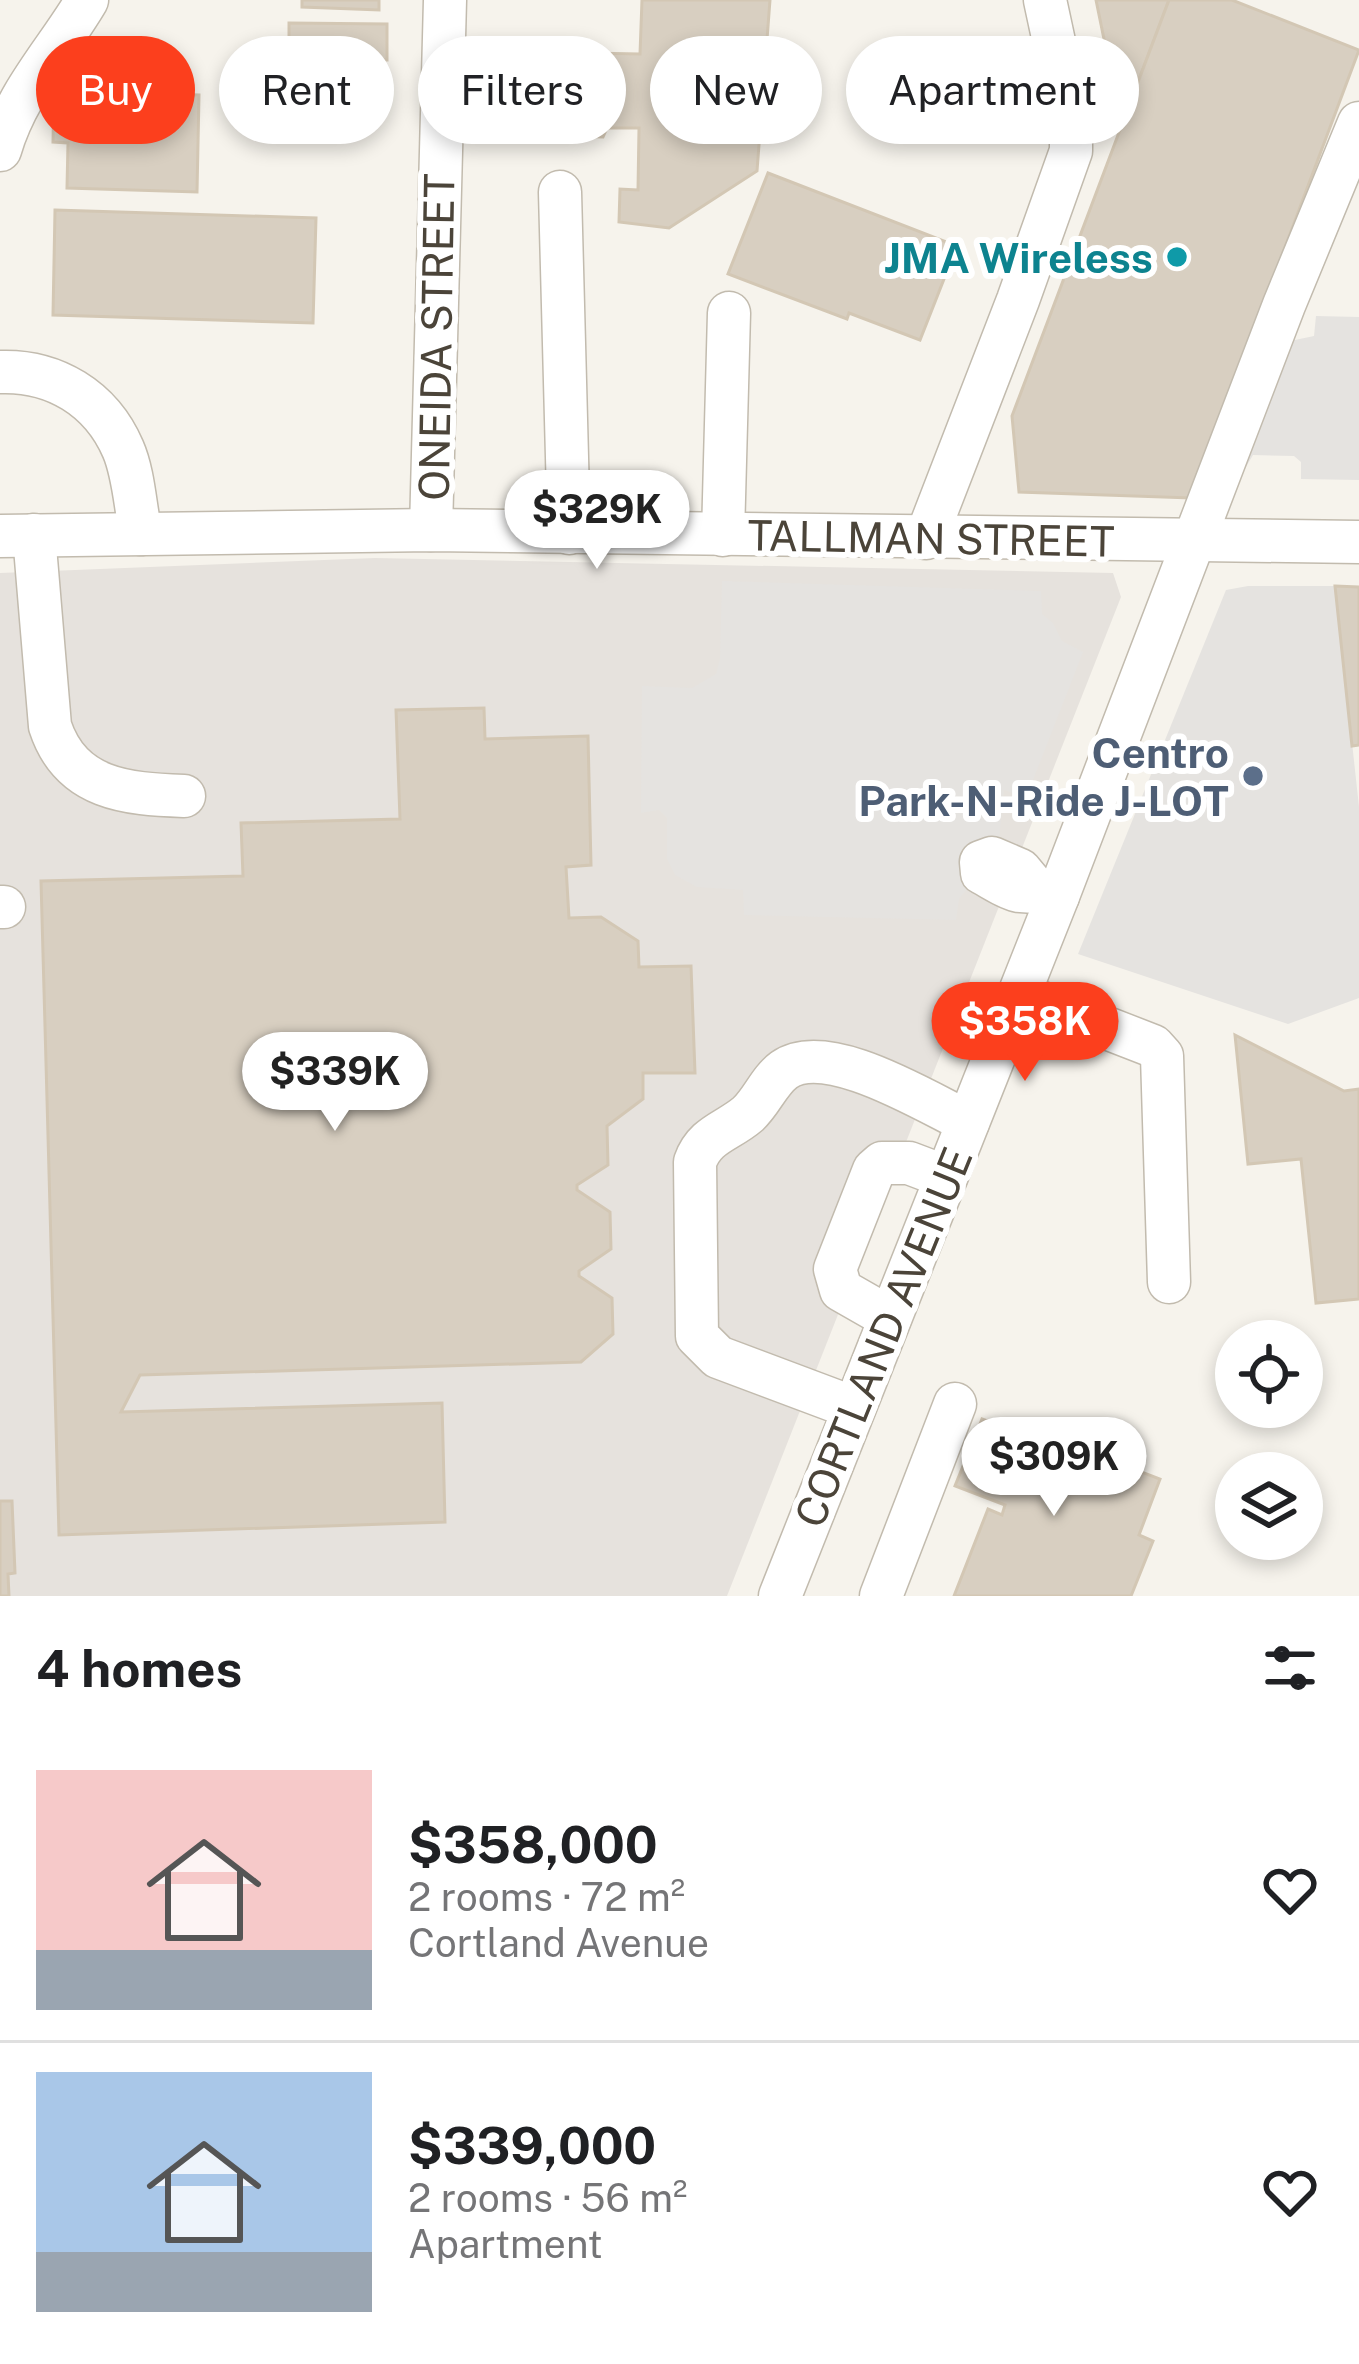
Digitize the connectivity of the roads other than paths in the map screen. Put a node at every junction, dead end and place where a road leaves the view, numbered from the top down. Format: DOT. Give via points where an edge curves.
graph roads {
  1 [pos="88,0"];
  2 [pos="445,0"];
  3 [pos="1045,0"];
  4 [pos="1359,123"];
  5 [pos="0,149"];
  6 [pos="560,192"];
  7 [pos="729,313"];
  8 [pos="0,372"];
  9 [pos="431,530"];
  10 [pos="569,532"];
  11 [pos="141,534"];
  12 [pos="723,535"];
  13 [pos="10,538"];
  14 [pos="926,538"];
  15 [pos="1193,541"];
  16 [pos="1359,542"];
  17 [pos="184,796"];
  18 [pos="977,861"];
  19 [pos="1046,892"];
  20 [pos="1019,994"];
  21 [pos="968,1122"];
  22 [pos="946,1177"];
  23 [pos="1169,1282"];
  24 [pos="890,1318"];
  25 [pos="955,1404"];
  26 [pos="854,1408"];
  27 [pos="785,1594"];
  28 [pos="881,1596"];
  1 -- 5 [label="street" via="26,86"];
  2 -- 9 [label="street, ONEIDA STREET"];
  3 -- 14 [label="street" via="1071,151"];
  4 -- 15 [label="street, CORTLAND AVENUE"];
  6 -- 10 [label="street"];
  7 -- 12 [label="street"];
  8 -- 11 [label="street" via="58,380 85,397 124,449"];
  9 -- 10 [label="street, TALLMAN STREET"];
  9 -- 11 [label="street, TALLMAN STREET"];
  10 -- 12 [label="street, TALLMAN STREET"];
  11 -- 13 [label="street, TALLMAN STREET"];
  12 -- 14 [label="street, TALLMAN STREET"];
  13 -- 17 [label="street" via="56,744 98,783 128,794"];
  14 -- 15 [label="street, TALLMAN STREET"];
  15 -- 16 [label="street, TALLMAN STREET"];
  15 -- 19 [label="street, CORTLAND AVENUE"];
  18 -- 19 [label="street" via="1021,870"];
  19 -- 20 [label="street, CORTLAND AVENUE"];
  20 -- 21 [label="street, CORTLAND AVENUE"];
  20 -- 23 [label="street" via="1162,1056"];
  21 -- 22 [label="street, CORTLAND AVENUE"];
  21 -- 26 [label="street" via="849,1066 804,1062 712,1135 694,1162 697,1336 718,1357"];
  22 -- 24 [label="street, CORTLAND AVENUE"];
  22 -- 24 [label="street" via="909,1163 874,1170 835,1269 841,1290"];
  24 -- 26 [label="street, CORTLAND AVENUE"];
  25 -- 28 [label="street"];
  26 -- 27 [label="street, CORTLAND AVENUE"];
}
